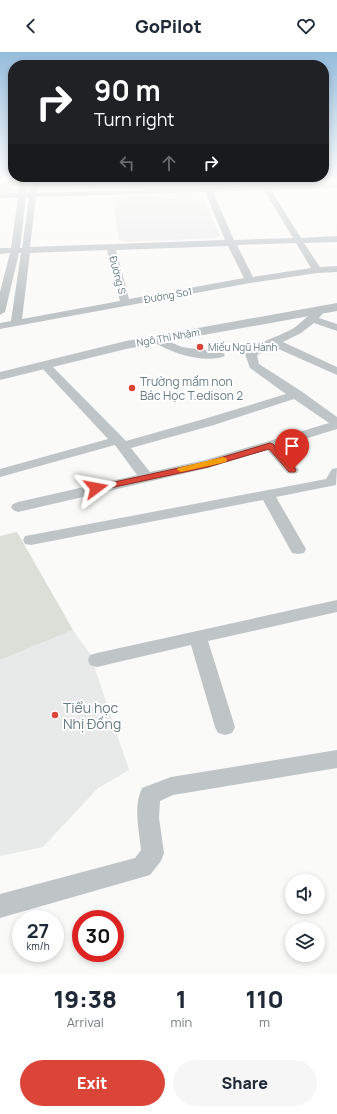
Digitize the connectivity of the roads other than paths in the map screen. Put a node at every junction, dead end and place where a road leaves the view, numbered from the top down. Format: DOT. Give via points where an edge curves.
graph roads {
  1 [pos="19,222"];
  2 [pos="30,222"];
  3 [pos="222,222"];
  4 [pos="287,222"];
  5 [pos="337,239"];
  6 [pos="298,240"];
  7 [pos="231,243"];
  8 [pos="111,247"];
  9 [pos="26,250"];
  10 [pos="0,251"];
  11 [pos="15,251"];
  12 [pos="337,269"];
  13 [pos="317,270"];
  14 [pos="250,280"];
  15 [pos="125,302"];
  16 [pos="337,307"];
  17 [pos="0,312"];
  18 [pos="318,315"];
  19 [pos="16,324"];
  20 [pos="0,326"];
  21 [pos="337,328"];
  22 [pos="156,339"];
  23 [pos="275,343"];
  24 [pos="219,355"];
  25 [pos="46,364"];
  26 [pos="337,371"];
  27 [pos="0,376"];
  28 [pos="297,394"];
  29 [pos="337,424"];
  30 [pos="121,443"];
  31 [pos="270,445"];
  32 [pos="292,470"];
  33 [pos="337,472"];
  34 [pos="0,473"];
  35 [pos="146,477"];
  36 [pos="268,495"];
  37 [pos="18,507"];
  38 [pos="31,540"];
  39 [pos="298,549"];
  40 [pos="337,606"];
  41 [pos="198,637"];
  42 [pos="97,660"];
  43 [pos="225,727"];
  44 [pos="337,759"];
  45 [pos="0,906"];
  1 -- 11 [label="street"];
  2 -- 9 [label="street"];
  3 -- 7 [label="street"];
  4 -- 6 [label="street"];
  5 -- 6 [label="street"];
  6 -- 7 [label="street"];
  6 -- 13 [label="street"];
  7 -- 8 [label="street"];
  7 -- 14 [label="street"];
  8 -- 9 [label="street"];
  8 -- 15 [label="street, Đường S"];
  9 -- 11 [label="street"];
  9 -- 19 [label="street"];
  10 -- 11 [label="street"];
  11 -- 17 [label="street"];
  12 -- 13 [label="street, Đường So1"];
  13 -- 14 [label="street, Đường So1"];
  14 -- 15 [label="street, Đường So1"];
  15 -- 19 [label="street, Đường So1"];
  16 -- 18 [label="street, Ngô Thì Nhậm"];
  18 -- 21 [label="street"];
  18 -- 22 [label="street, Ngô Thì Nhậm"];
  18 -- 23 [label="street" via="293,334"];
  19 -- 20 [label="street, Đường So1"];
  22 -- 24 [label="street" via="164,345 190,353"];
  22 -- 25 [label="street, Ngô Thì Nhậm"];
  23 -- 26 [label="street"];
  23 -- 28 [label="street" via="251,354 251,360 260,371"];
  25 -- 27 [label="street, Ngô Thì Nhậm"];
  25 -- 30 [label="street"];
  28 -- 29 [label="street"];
  28 -- 30 [label="street" via="209,422"];
  29 -- 31 [label="street"];
  30 -- 34 [label="street"];
  30 -- 35 [label="street"];
  31 -- 32 [label="street"];
  31 -- 35 [label="street" via="208,464"];
  33 -- 36 [label="street" via="331,482"];
  35 -- 37 [label="street"];
  36 -- 38 [label="street"];
  36 -- 39 [label="street"];
  40 -- 41 [label="street"];
  41 -- 42 [label="street"];
  41 -- 43 [label="street"];
  44 -- 45 [label="street" via="171,786 150,795 148,818 153,853 142,867"];
}
